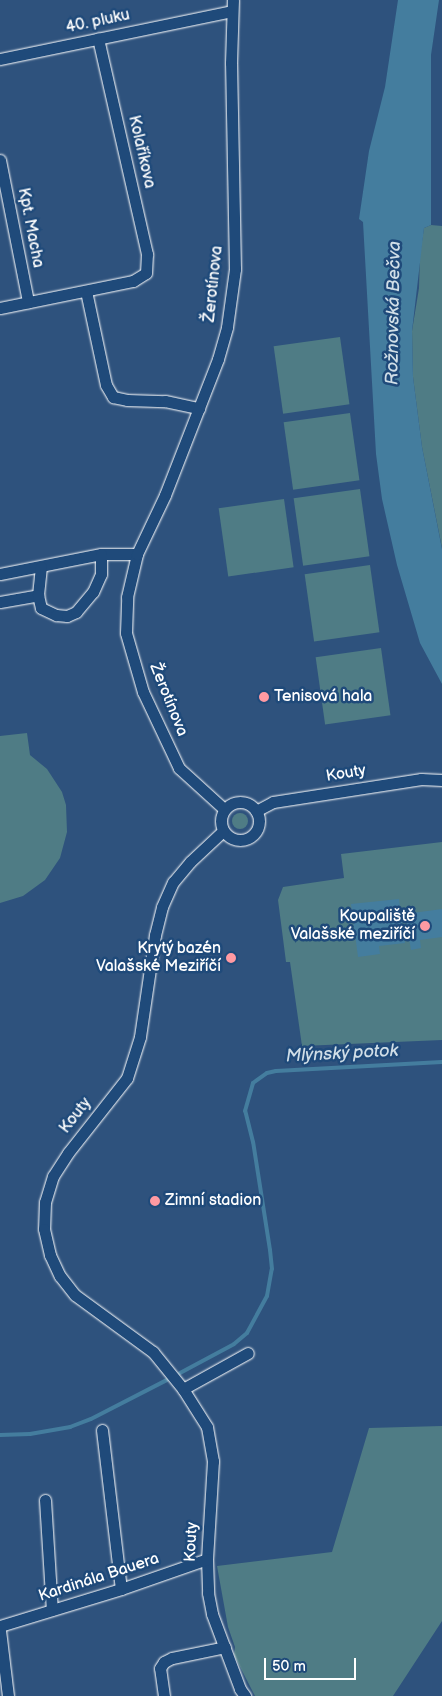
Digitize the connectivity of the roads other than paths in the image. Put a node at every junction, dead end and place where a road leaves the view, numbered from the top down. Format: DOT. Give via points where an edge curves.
graph roads {
  1 [pos="232,5"];
  2 [pos="98,39"];
  3 [pos="0,60"];
  4 [pos="0,160"];
  5 [pos="86,290"];
  6 [pos="28,302"];
  7 [pos="0,308"];
  8 [pos="199,408"];
  9 [pos="101,554"];
  10 [pos="137,554"];
  11 [pos="41,567"];
  12 [pos="0,574"];
  13 [pos="38,595"];
  14 [pos="0,602"];
  15 [pos="442,780"];
  16 [pos="224,810"];
  17 [pos="256,811"];
  18 [pos="223,831"];
  19 [pos="248,1354"];
  20 [pos="184,1389"];
  21 [pos="102,1430"];
  22 [pos="45,1500"];
  23 [pos="206,1559"];
  24 [pos="121,1589"];
  25 [pos="52,1610"];
  26 [pos="0,1626"];
  27 [pos="0,1630"];
  28 [pos="225,1647"];
  29 [pos="8,1696"];
  30 [pos="164,1696"];
  31 [pos="245,1696"];
  1 -- 2 [label="street, 40. pluku"];
  1 -- 8 [label="street, Žerotínova" via="235,269 228,327"];
  2 -- 3 [label="street, 40. pluku"];
  2 -- 5 [label="street, Kolaříkova" via="147,254 146,273 133,281"];
  4 -- 6 [label="street, Kpt. Macha"];
  5 -- 6 [label="street"];
  5 -- 8 [label="street" via="106,385 113,397 172,402"];
  6 -- 7 [label="street"];
  8 -- 10 [label="street, Žerotínova"];
  9 -- 10 [label="street"];
  9 -- 11 [label="street"];
  9 -- 13 [label="street" via="101,574 93,592 76,612 67,616 56,615 41,608"];
  10 -- 16 [label="street, Žerotínova" via="127,597 126,633 143,692 179,768"];
  11 -- 12 [label="street"];
  11 -- 13 [label="street"];
  13 -- 14 [label="street"];
  15 -- 17 [label="street, Kouty" via="412,780 273,802"];
  16 -- 17 [label="street" via="229,804 244,802"];
  16 -- 18 [label="street" via="221,816"];
  17 -- 18 [label="street" via="259,826 250,838 235,840"];
  18 -- 20 [label="street, Kouty" via="173,882 162,907 155,936 140,1037 127,1078 68,1153 53,1176 45,1202 44,1229 50,1255 60,1276 75,1295 153,1352"];
  19 -- 20 [label="street"];
  20 -- 23 [label="street, Kouty" via="207,1427 210,1444 212,1481"];
  21 -- 24 [label="street"];
  22 -- 25 [label="street"];
  23 -- 24 [label="street, Kardinála Bauera"];
  23 -- 28 [label="street, Kouty" via="212,1614"];
  24 -- 25 [label="street, Kardinála Bauera"];
  25 -- 26 [label="street, Kardinála Bauera"];
  27 -- 29 [label="street"];
  28 -- 30 [label="street" via="164,1662 160,1668"];
  28 -- 31 [label="street, Kouty"];
}
